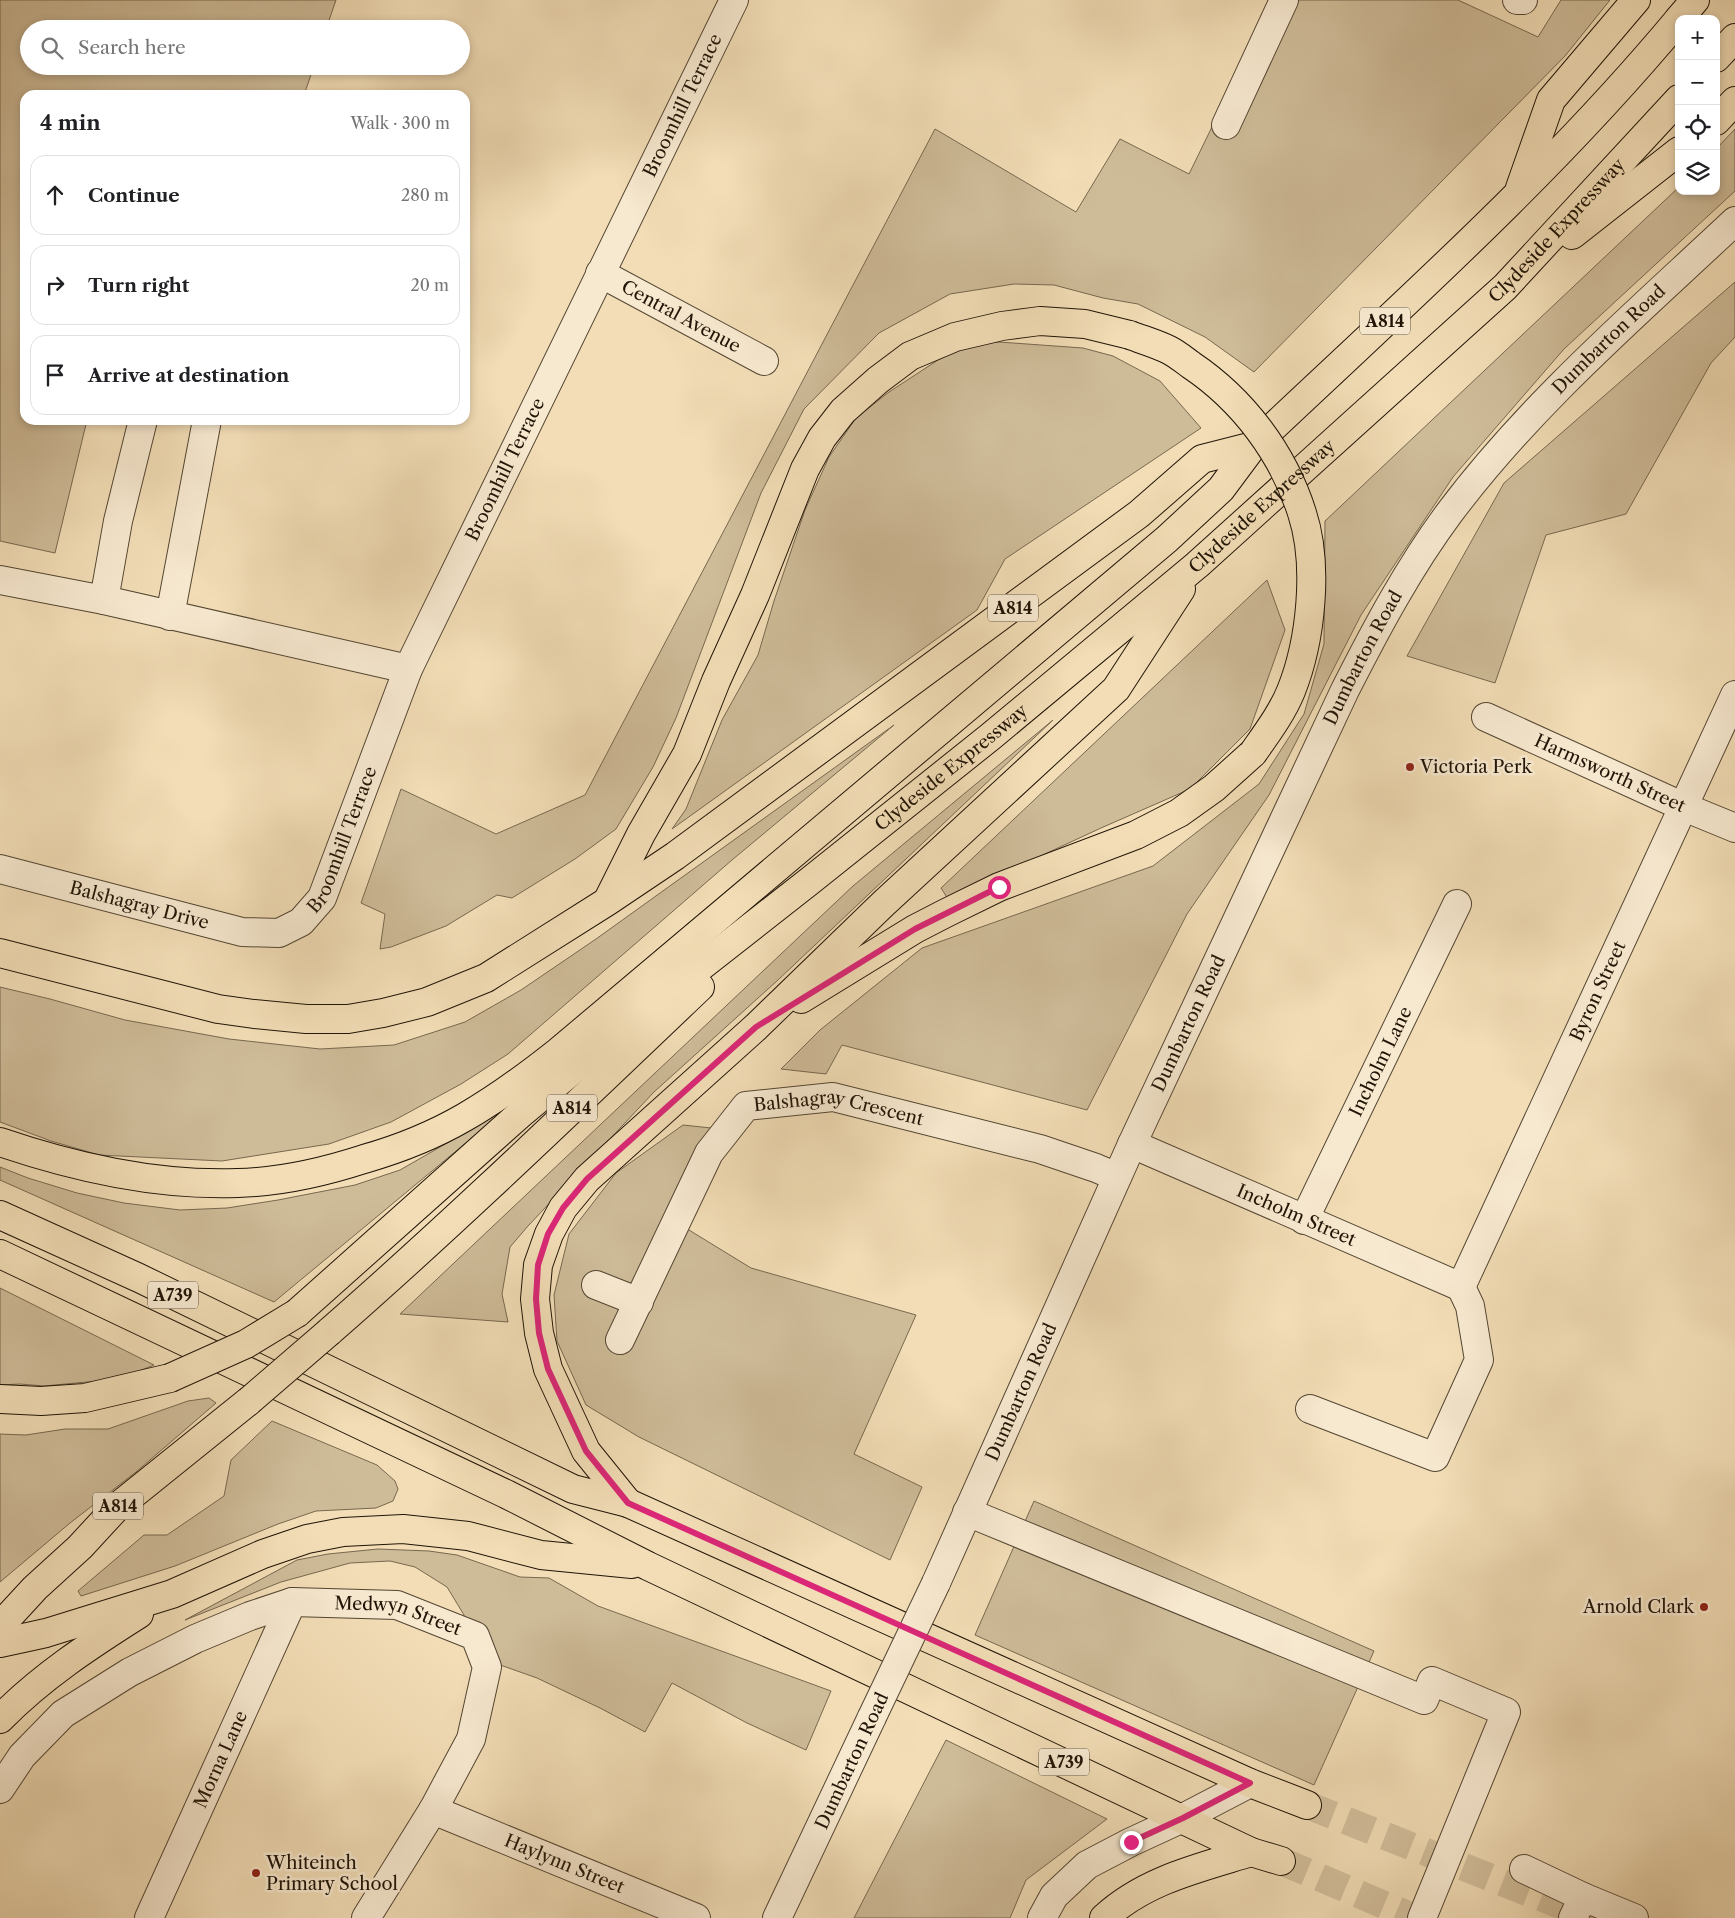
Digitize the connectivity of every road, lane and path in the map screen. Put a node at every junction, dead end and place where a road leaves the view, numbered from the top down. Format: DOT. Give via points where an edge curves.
graph roads {
  1 [pos="734,0"];
  2 [pos="1284,0"];
  3 [pos="1518,0"];
  4 [pos="1523,0"];
  5 [pos="1636,0"];
  6 [pos="1695,0"];
  7 [pos="1682,15"];
  8 [pos="1675,24"];
  9 [pos="1735,38"];
  10 [pos="1720,54"];
  11 [pos="1735,102"];
  12 [pos="1675,103"];
  13 [pos="1720,117"];
  14 [pos="1226,125"];
  15 [pos="1675,153"];
  16 [pos="1517,196"];
  17 [pos="1735,221"];
  18 [pos="600,273"];
  19 [pos="1505,287"];
  20 [pos="764,361"];
  21 [pos="142,425"];
  22 [pos="206,425"];
  23 [pos="1253,446"];
  24 [pos="1197,565"];
  25 [pos="0,580"];
  26 [pos="104,600"];
  27 [pos="170,616"];
  28 [pos="408,669"];
  29 [pos="1735,695"];
  30 [pos="1486,717"];
  31 [pos="1684,807"];
  32 [pos="1735,828"];
  33 [pos="0,869"];
  34 [pos="811,880"];
  35 [pos="608,901"];
  36 [pos="1457,904"];
  37 [pos="278,933"];
  38 [pos="0,953"];
  39 [pos="756,1027"];
  40 [pos="0,1142"];
  41 [pos="1132,1144"];
  42 [pos="1117,1176"];
  43 [pos="0,1215"];
  44 [pos="1304,1220"];
  45 [pos="0,1254"];
  46 [pos="596,1285"];
  47 [pos="1461,1286"];
  48 [pos="639,1302"];
  49 [pos="620,1340"];
  50 [pos="0,1399"];
  51 [pos="1310,1409"];
  52 [pos="628,1503"];
  53 [pos="967,1512"];
  54 [pos="648,1566"];
  55 [pos="172,1594"];
  56 [pos="292,1602"];
  57 [pos="0,1626"];
  58 [pos="0,1643"];
  59 [pos="0,1719"];
  60 [pos="1250,1783"];
  61 [pos="0,1789"];
  62 [pos="1307,1805"];
  63 [pos="433,1810"];
  64 [pos="1183,1818"];
  65 [pos="1251,1852"];
  66 [pos="1281,1860"];
  67 [pos="1524,1870"];
  68 [pos="1578,1907"];
  69 [pos="150,1918"];
  70 [pos="366,1918"];
  71 [pos="696,1918"];
  72 [pos="777,1918"];
  73 [pos="1042,1918"];
  74 [pos="1104,1918"];
  75 [pos="1422,1918"];
  76 [pos="1634,1918"];
  1 -- 18 [label="street, Broomhill Terrace"];
  2 -- 14 [label="street"];
  3 -- 4 [label="street"];
  5 -- 16 [label="main road" via="1552,100"];
  6 -- 7 [label="main road, A814"];
  8 -- 16 [label="main road, A814"];
  9 -- 10 [label="main road"];
  11 -- 13 [label="main road"];
  12 -- 19 [label="main road, Clydeside Expressway / A814"];
  15 -- 19 [label="main road"];
  16 -- 23 [label="main road, A814"];
  17 -- 41 [label="street, Dumbarton Road" via="1568,376 1486,467 1422,554 1344,690"];
  18 -- 20 [label="street, Central Avenue"];
  18 -- 28 [label="street, Broomhill Terrace"];
  19 -- 24 [label="main road, Clydeside Expressway / A814"];
  21 -- 26 [label="street" via="118,521"];
  22 -- 27 [label="street"];
  23 -- 35 [label="main road, A814" via="1202,459 1132,520 675,856"];
  23 -- 40 [label="main road" via="1221,490 1167,539 558,1052 464,1118 409,1144 342,1166 266,1181 238,1183 177,1182 108,1172 69,1164"];
  24 -- 34 [label="main road, Clydeside Expressway / A814"];
  24 -- 39 [label="main road" via="1116,688"];
  25 -- 26 [label="street"];
  26 -- 27 [label="street"];
  27 -- 28 [label="street"];
  28 -- 37 [label="street, Broomhill Terrace" via="322,898 301,922"];
  29 -- 31 [label="street, Byron Street"];
  30 -- 31 [label="street, Harmsworth Street"];
  31 -- 32 [label="street, Harmsworth Street"];
  31 -- 47 [label="street, Byron Street"];
  33 -- 37 [label="street, Balshagray Drive" via="242,932"];
  34 -- 50 [label="main road, bridge" via="635,1018 519,1115 297,1313 246,1344 170,1378 85,1398"];
  34 -- 57 [label="main road, A814, bridge" via="388,1280 249,1400 116,1508"];
  35 -- 38 [label="main road, A814" via="486,978 427,1002 348,1019 306,1019 218,1009"];
  35 -- 39 [label="main road, bridge" via="641,834 687,754 805,469 822,438 843,411 878,380 910,356 955,337 1040,321 1084,324 1130,335 1169,350 1210,378 1240,406 1267,441 1286,474 1303,514 1310,558 1310,605 1305,647 1291,692 1254,753 1179,814 1136,835 999,887 946,913"];
  36 -- 44 [label="street, Incholm Lane"];
  39 -- 52 [label="main road" via="587,1179 563,1208 548,1234 538,1265 539,1333 548,1369 586,1451"];
  41 -- 42 [label="street, Dumbarton Road"];
  41 -- 44 [label="street, Incholm Street"];
  42 -- 48 [label="street, Balshagray Crescent" via="1040,1149 833,1098 746,1106 709,1153"];
  42 -- 53 [label="street, Dumbarton Road"];
  43 -- 52 [label="main road, A739" via="139,1278 573,1489"];
  44 -- 47 [label="street, Incholm Street"];
  45 -- 54 [label="main road, A739" via="506,1494"];
  46 -- 48 [label="street"];
  47 -- 51 [label="street" via="1470,1306 1479,1360 1435,1457"];
  48 -- 49 [label="street, Balshagray Crescent"];
  52 -- 60 [label="main road, A739"];
  53 -- 72 [label="street, Dumbarton Road, bridge"];
  53 -- 75 [label="street" via="1424,1700 1432,1681 1506,1712"];
  54 -- 55 [label="main road" via="541,1555 468,1536 403,1529 370,1530 307,1539 263,1554"];
  54 -- 64 [label="main road, A739"];
  55 -- 58 [label="main road" via="46,1633"];
  55 -- 59 [label="main road" via="86,1648 17,1701"];
  56 -- 61 [label="street, Medwyn Street" via="195,1639 130,1672 63,1714 22,1756"];
  56 -- 63 [label="street, Medwyn Street" via="397,1605 475,1636 487,1666 471,1739"];
  56 -- 69 [label="street, Morna Lane"];
  60 -- 62 [label="main road, A739"];
  60 -- 64 [label="street"];
  63 -- 70 [label="street, Medwyn Street"];
  63 -- 71 [label="street, Haylynn Street"];
  64 -- 65 [label="main road, A739"];
  64 -- 73 [label="street" via="1087,1865 1054,1896"];
  65 -- 66 [label="main road, A739"];
  65 -- 74 [label="main road" via="1170,1877 1132,1896"];
  67 -- 68 [label="street"];
  68 -- 76 [label="street"];
}
